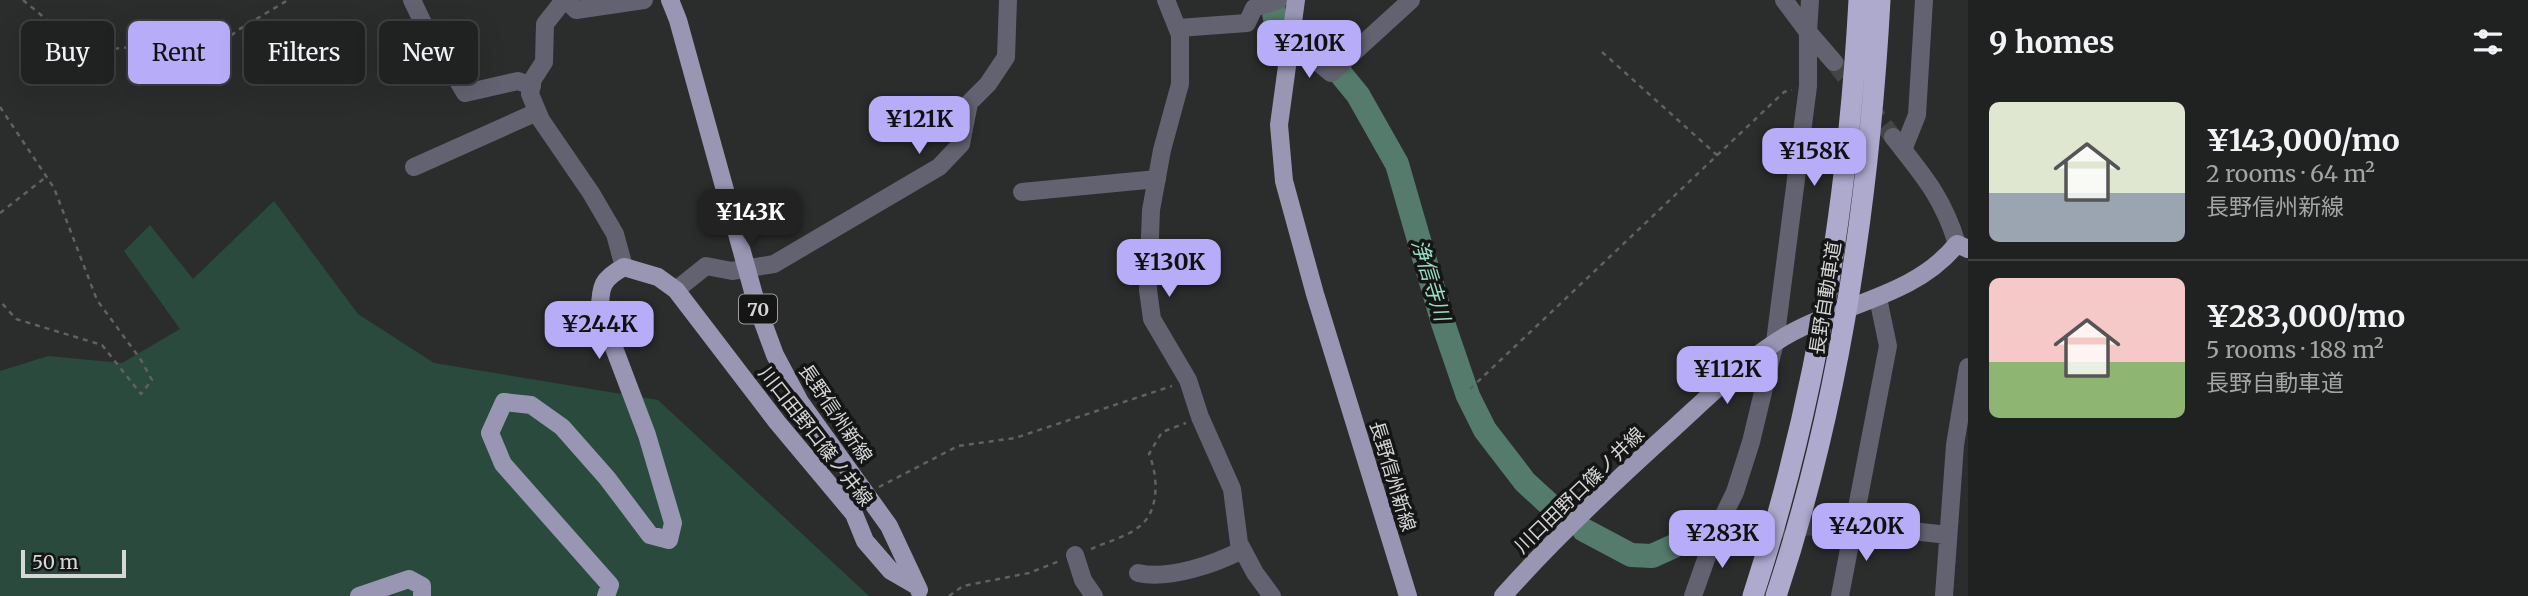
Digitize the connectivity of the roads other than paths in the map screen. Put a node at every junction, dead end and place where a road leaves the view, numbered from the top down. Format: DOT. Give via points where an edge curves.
graph roads {
  1 [pos="412,0"];
  2 [pos="565,0"];
  3 [pos="644,0"];
  4 [pos="670,0"];
  5 [pos="1008,0"];
  6 [pos="1165,0"];
  7 [pos="1279,0"];
  8 [pos="1296,0"];
  9 [pos="1411,0"];
  10 [pos="1784,0"];
  11 [pos="1810,0"];
  12 [pos="1859,0"];
  13 [pos="1880,0"];
  14 [pos="1924,0"];
  15 [pos="1178,28"];
  16 [pos="1808,32"];
  17 [pos="1290,39"];
  18 [pos="1834,62"];
  19 [pos="532,86"];
  20 [pos="537,112"];
  21 [pos="414,167"];
  22 [pos="1157,179"];
  23 [pos="1022,192"];
  24 [pos="1963,246"];
  25 [pos="624,267"];
  26 [pos="676,290"];
  27 [pos="1878,298"];
  28 [pos="1775,342"];
  29 [pos="1968,367"];
  30 [pos="1854,522"];
  31 [pos="1829,525"];
  32 [pos="1716,531"];
  33 [pos="1740,532"];
  34 [pos="1948,535"];
  35 [pos="1242,550"];
  36 [pos="1075,555"];
  37 [pos="1138,573"];
  38 [pos="920,591"];
  39 [pos="1266,594"];
  40 [pos="359,596"];
  41 [pos="422,596"];
  42 [pos="606,596"];
  43 [pos="1094,596"];
  44 [pos="1408,596"];
  45 [pos="1503,596"];
  46 [pos="1693,596"];
  47 [pos="1753,596"];
  48 [pos="1776,596"];
  49 [pos="1840,596"];
  50 [pos="1944,596"];
  1 -- 19 [label="street" via="465,93 518,81"];
  2 -- 3 [label="street" via="576,10"];
  2 -- 19 [label="street" via="545,24 544,62"];
  4 -- 38 [label="main road, 長野信州新線 / 70" via="775,355 800,402 889,526"];
  5 -- 26 [label="street" via="1006,57 969,103 961,144 939,167 774,264 732,271 705,266"];
  6 -- 15 [label="street"];
  7 -- 15 [label="street" via="1254,8 1247,23"];
  8 -- 17 [label="main road, 長野信州新線"];
  9 -- 17 [label="street" via="1331,73"];
  10 -- 16 [label="street"];
  11 -- 16 [label="street"];
  12 -- 47 [label="highway, 長野自動車道" via="1845,167 1815,365"];
  13 -- 48 [label="highway, 長野自動車道" via="1854,263 1838,362"];
  14 -- 24 [label="street" via="1917,115 1898,144 1933,187"];
  15 -- 22 [label="street" via="1180,84"];
  16 -- 18 [label="street"];
  16 -- 28 [label="street" via="1808,86"];
  17 -- 44 [label="main road, 長野信州新線" via="1279,125 1284,181"];
  19 -- 20 [label="street"];
  20 -- 21 [label="street"];
  20 -- 25 [label="street" via="615,234"];
  22 -- 23 [label="street"];
  22 -- 35 [label="street" via="1150,224 1152,319 1188,380 1232,489"];
  24 -- 27 [label="main road, 川口田野口篠ノ井線"];
  25 -- 26 [label="main road, 川口田野口篠ノ井線" via="658,277"];
  25 -- 42 [label="main road" via="600,289 600,311 647,435 673,523 669,540 650,535 562,427 531,405 504,402 490,433 503,464 610,585"];
  26 -- 38 [label="main road, 川口田野口篠ノ井線" via="854,514 865,541 891,571"];
  27 -- 28 [label="main road, 川口田野口篠ノ井線" via="1804,324"];
  27 -- 30 [label="street" via="1888,346"];
  28 -- 32 [label="street" via="1751,442"];
  28 -- 45 [label="main road, 川口田野口篠ノ井線" via="1637,461"];
  29 -- 34 [label="street" via="1955,444"];
  30 -- 31 [label="street"];
  30 -- 34 [label="street" via="1874,521"];
  30 -- 49 [label="street"];
  32 -- 33 [label="street"];
  32 -- 46 [label="street"];
  34 -- 50 [label="street"];
  35 -- 37 [label="street" via="1190,569 1150,576"];
  35 -- 39 [label="street"];
  36 -- 43 [label="street"];
  40 -- 41 [label="main road" via="409,579 422,586"];
}
